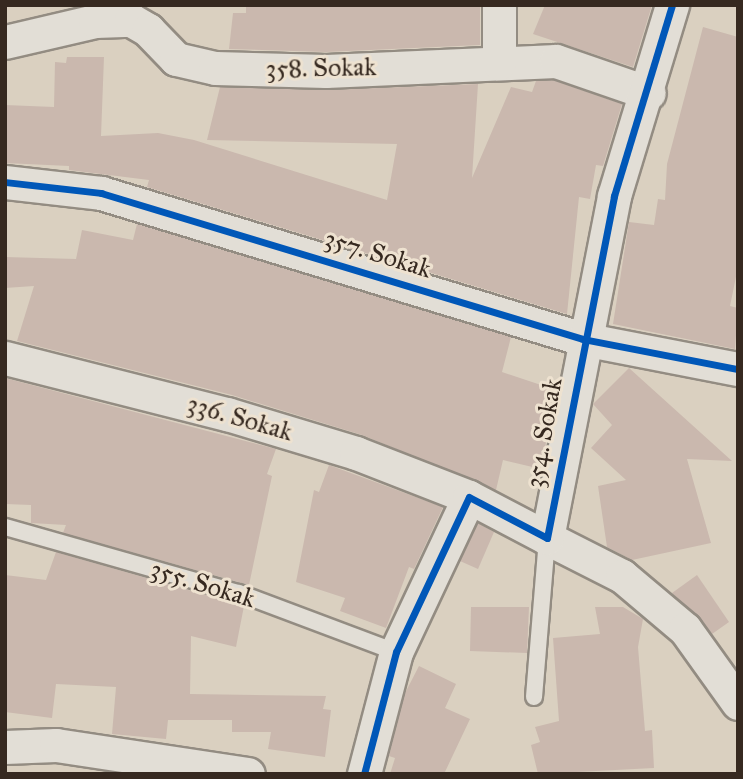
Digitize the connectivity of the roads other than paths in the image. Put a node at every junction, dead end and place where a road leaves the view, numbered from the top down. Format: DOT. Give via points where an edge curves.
graph roads {
  1 [pos="499,5"];
  2 [pos="672,5"];
  3 [pos="5,42"];
  4 [pos="499,63"];
  5 [pos="649,93"];
  6 [pos="5,182"];
  7 [pos="583,339"];
  8 [pos="5,358"];
  9 [pos="737,365"];
  10 [pos="469,497"];
  11 [pos="5,527"];
  12 [pos="547,538"];
  13 [pos="396,652"];
  14 [pos="534,697"];
  15 [pos="738,703"];
  16 [pos="5,747"];
  17 [pos="248,774"];
  18 [pos="364,774"];
  1 -- 4 [label="street"];
  2 -- 5 [label="street, 354. Sokak"];
  3 -- 4 [label="street, 358. Sokak" via="95,21 131,20 176,59 215,68 326,71"];
  4 -- 5 [label="street, 358. Sokak" via="556,61"];
  5 -- 7 [label="street, 354. Sokak" via="614,196"];
  6 -- 7 [label="street, 357. Sokak" via="101,193"];
  7 -- 9 [label="street, 357. Sokak"];
  7 -- 12 [label="street, 354. Sokak"];
  8 -- 10 [label="street, 336. Sokak" via="253,421 356,453"];
  10 -- 12 [label="street, 354. Sokak"];
  10 -- 13 [label="street"];
  11 -- 13 [label="lane, 355. Sokak" via="239,593"];
  12 -- 14 [label="lane"];
  12 -- 15 [label="street" via="622,576 685,629"];
  13 -- 18 [label="street"];
  16 -- 17 [label="street" via="56,745"];
}
